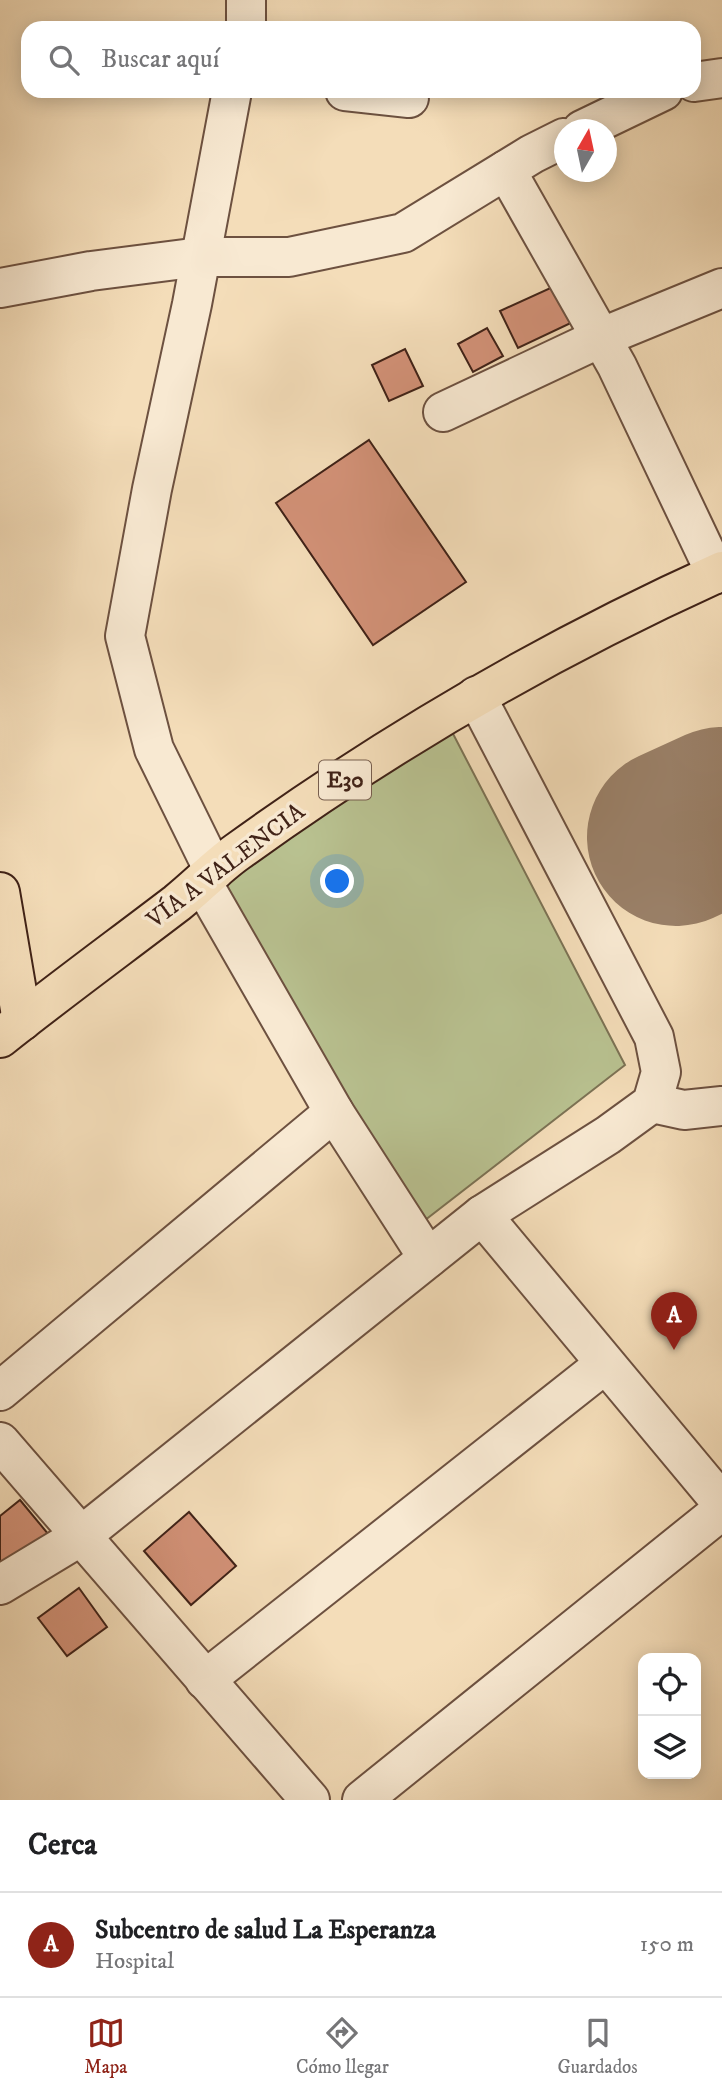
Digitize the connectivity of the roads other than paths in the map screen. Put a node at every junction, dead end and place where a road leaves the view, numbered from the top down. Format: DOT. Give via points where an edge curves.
graph roads {
  1 [pos="246,0"];
  2 [pos="246,21"];
  3 [pos="722,78"];
  4 [pos="701,81"];
  5 [pos="231,98"];
  6 [pos="648,98"];
  7 [pos="605,119"];
  8 [pos="554,144"];
  9 [pos="506,170"];
  10 [pos="200,257"];
  11 [pos="0,288"];
  12 [pos="722,288"];
  13 [pos="600,338"];
  14 [pos="443,412"];
  15 [pos="719,572"];
  16 [pos="477,696"];
  17 [pos="208,876"];
  18 [pos="0,892"];
  19 [pos="11,1029"];
  20 [pos="652,1103"];
  21 [pos="722,1107"];
  22 [pos="334,1112"];
  23 [pos="482,1215"];
  24 [pos="428,1258"];
  25 [pos="605,1364"];
  26 [pos="0,1391"];
  27 [pos="0,1442"];
  28 [pos="722,1503"];
  29 [pos="722,1510"];
  30 [pos="81,1535"];
  31 [pos="0,1585"];
  32 [pos="205,1680"];
  33 [pos="310,1800"];
  34 [pos="362,1800"];
  1 -- 2 [label="street"];
  3 -- 4 [label="street"];
  5 -- 10 [label="street"];
  6 -- 7 [label="street"];
  8 -- 9 [label="street"];
  9 -- 10 [label="street" via="403,233 289,257"];
  9 -- 13 [label="street"];
  10 -- 11 [label="street"];
  10 -- 17 [label="street" via="125,636 154,749"];
  12 -- 13 [label="street"];
  13 -- 14 [label="street"];
  13 -- 15 [label="street"];
  15 -- 16 [label="main road, VÍA A VALENCIA / E30"];
  16 -- 17 [label="main road, VÍA A VALENCIA / E30" via="338,784"];
  16 -- 20 [label="street" via="654,1037 661,1072"];
  17 -- 19 [label="main road, VÍA A VALENCIA / E30"];
  17 -- 22 [label="street"];
  18 -- 19 [label="main road"];
  20 -- 21 [label="street" via="684,1110"];
  20 -- 23 [label="street"];
  22 -- 24 [label="street"];
  22 -- 26 [label="street"];
  23 -- 24 [label="street"];
  23 -- 25 [label="street"];
  24 -- 30 [label="street"];
  25 -- 28 [label="street"];
  25 -- 32 [label="street"];
  27 -- 30 [label="street"];
  29 -- 34 [label="street"];
  30 -- 31 [label="street"];
  30 -- 32 [label="street"];
  32 -- 33 [label="street"];
}
